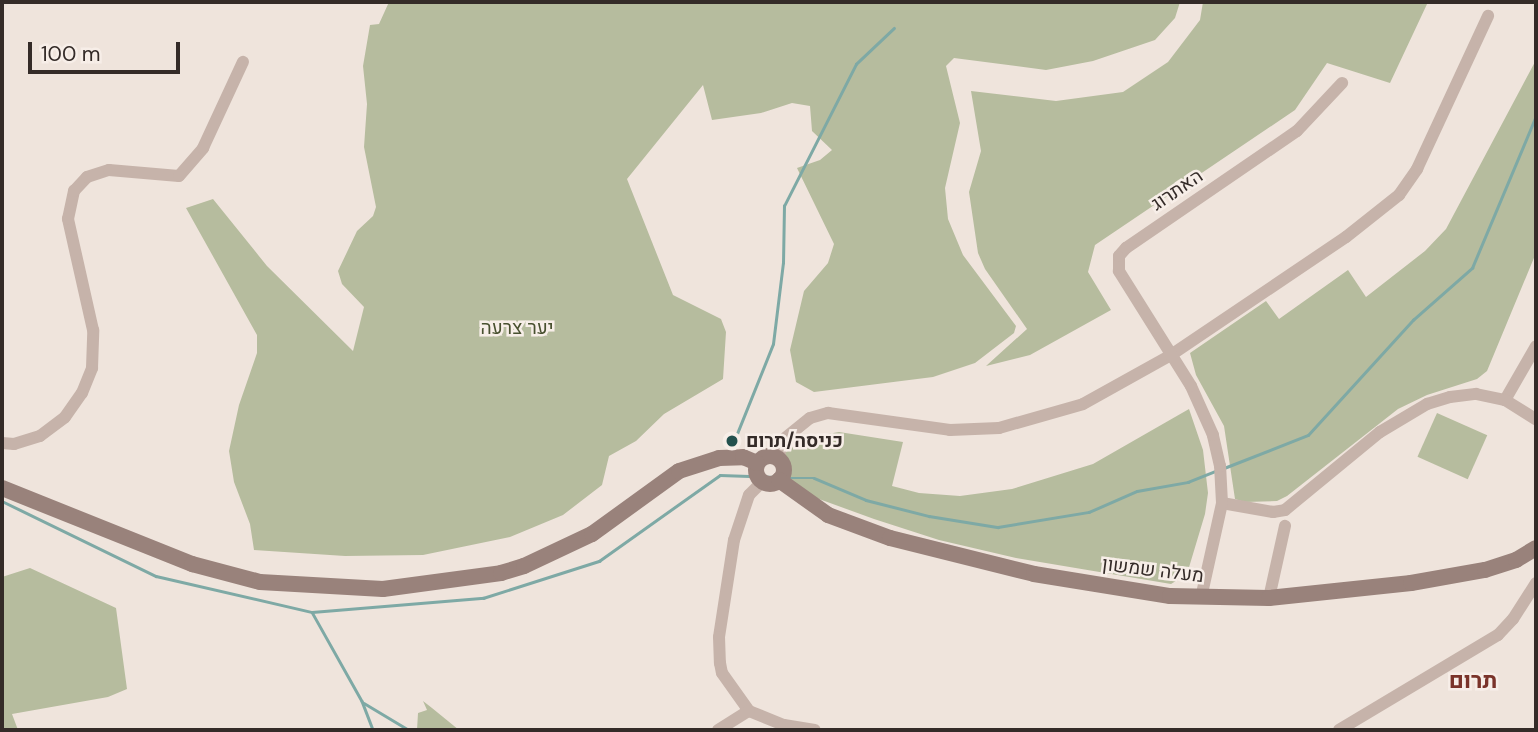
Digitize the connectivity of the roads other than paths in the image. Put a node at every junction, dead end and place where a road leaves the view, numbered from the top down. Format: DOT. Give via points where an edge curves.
graph roads {
  1 [pos="1488,16"];
  2 [pos="243,62"];
  3 [pos="1342,83"];
  4 [pos="1536,346"];
  5 [pos="1171,355"];
  6 [pos="1505,400"];
  7 [pos="1536,419"];
  8 [pos="2,443"];
  9 [pos="778,458"];
  10 [pos="757,463"];
  11 [pos="779,480"];
  12 [pos="762,482"];
  13 [pos="2,488"];
  14 [pos="1222,503"];
  15 [pos="1285,526"];
  16 [pos="1536,548"];
  17 [pos="1536,583"];
  18 [pos="1201,598"];
  19 [pos="1269,598"];
  20 [pos="749,711"];
  21 [pos="718,730"];
  22 [pos="815,730"];
  23 [pos="1339,730"];
  1 -- 5 [label="street" via="1417,169 1399,195 1346,237"];
  2 -- 8 [label="street" via="203,148 179,176 109,170 87,177 74,191 68,219 93,330 92,369 65,417 40,436"];
  3 -- 5 [label="street, האתרוג" via="1297,131 1119,256 1119,271"];
  4 -- 6 [label="street"];
  5 -- 9 [label="street" via="1083,404 999,428 937,429 828,413 810,418 784,439"];
  5 -- 14 [label="street" via="1213,435"];
  6 -- 7 [label="street"];
  6 -- 14 [label="street" via="1476,394 1427,404 1380,432 1285,510"];
  9 -- 10 [label="main road" via="766,456"];
  9 -- 11 [label="main road" via="784,468"];
  10 -- 12 [label="main road" via="756,474"];
  10 -- 13 [label="main road" via="735,457 679,471 592,534 524,566 383,589 260,582 192,564"];
  11 -- 12 [label="main road"];
  11 -- 18 [label="main road, מעלה שמשון" via="828,515 902,541 1083,583"];
  12 -- 20 [label="street" via="749,495 740,516 719,636 722,673"];
  14 -- 18 [label="street"];
  15 -- 19 [label="street"];
  16 -- 19 [label="main road, מעלה שמשון" via="1485,570"];
  17 -- 23 [label="street" via="1498,635"];
  18 -- 19 [label="main road, מעלה שמשון"];
  20 -- 21 [label="street"];
  20 -- 22 [label="street" via="784,725"];
}
